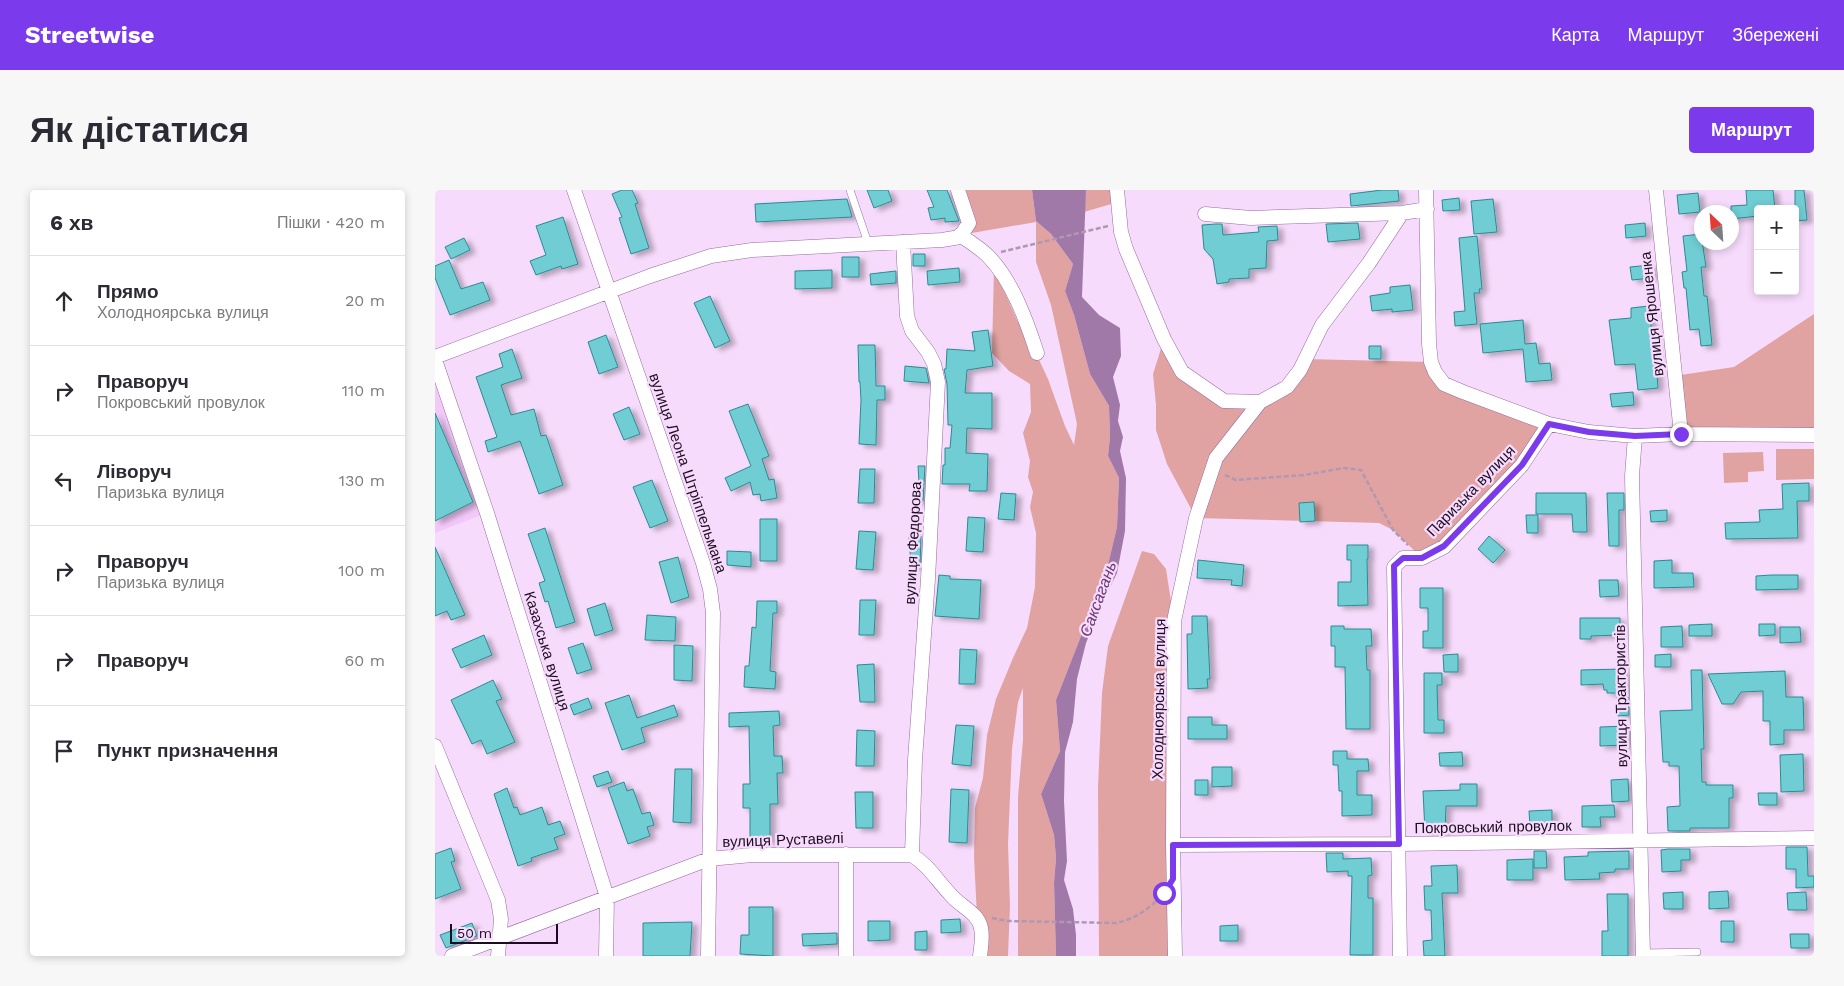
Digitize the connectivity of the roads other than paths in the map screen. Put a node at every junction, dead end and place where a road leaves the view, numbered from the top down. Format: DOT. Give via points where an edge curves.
graph roads {
  1 [pos="574,190"];
  2 [pos="850,190"];
  3 [pos="959,190"];
  4 [pos="1117,190"];
  5 [pos="1426,190"];
  6 [pos="1656,190"];
  7 [pos="1427,209"];
  8 [pos="1402,213"];
  9 [pos="1205,214"];
  10 [pos="960,235"];
  11 [pos="903,242"];
  12 [pos="868,243"];
  13 [pos="609,291"];
  14 [pos="1037,354"];
  15 [pos="435,359"];
  16 [pos="1260,402"];
  17 [pos="1549,424"];
  18 [pos="1681,434"];
  19 [pos="1814,435"];
  20 [pos="1635,436"];
  21 [pos="435,746"];
  22 [pos="1814,838"];
  23 [pos="1641,840"];
  24 [pos="1399,844"];
  25 [pos="1173,845"];
  26 [pos="846,854"];
  27 [pos="912,855"];
  28 [pos="709,859"];
  29 [pos="607,897"];
  30 [pos="500,938"];
  31 [pos="1697,952"];
  32 [pos="1643,954"];
  33 [pos="452,956"];
  34 [pos="498,956"];
  35 [pos="606,956"];
  36 [pos="708,956"];
  37 [pos="846,956"];
  38 [pos="980,956"];
  39 [pos="1175,956"];
  40 [pos="1400,956"];
  1 -- 13 [label="street, вулиця Леона Штріппельмана"];
  2 -- 12 [label="lane"];
  3 -- 10 [label="street" via="969,223"];
  4 -- 16 [label="street" via="1126,249 1164,339 1182,372 1224,401"];
  5 -- 7 [label="street"];
  6 -- 18 [label="street, вулиця Ярошенка"];
  7 -- 8 [label="street"];
  7 -- 17 [label="street" via="1429,344 1435,372 1444,384"];
  8 -- 9 [label="street" via="1251,218"];
  8 -- 16 [label="street" via="1322,324 1291,382"];
  10 -- 11 [label="street" via="942,240"];
  10 -- 14 [label="street" via="988,255 1001,274 1021,309"];
  11 -- 12 [label="street"];
  11 -- 27 [label="street, вулиця Федорова" via="907,316 912,331 934,364 938,382"];
  12 -- 13 [label="street" via="752,250 711,256"];
  13 -- 15 [label="street"];
  13 -- 28 [label="street, вулиця Леона Штріппельмана" via="710,589 713,613"];
  15 -- 29 [label="street, Казахська вулиця" via="487,513"];
  16 -- 25 [label="street, Холодноярська вулиця" via="1216,458 1196,518 1174,621"];
  17 -- 20 [label="street"];
  17 -- 24 [label="street, Паризька вулиця" via="1522,465 1451,540 1422,558 1403,558 1394,566"];
  18 -- 19 [label="street"];
  18 -- 20 [label="street"];
  20 -- 23 [label="street, вулиця Трактористів" via="1632,476"];
  21 -- 30 [label="street" via="498,900"];
  22 -- 23 [label="street, Покровський провулок"];
  23 -- 24 [label="street, Покровський провулок"];
  23 -- 32 [label="street, вулиця Трактористів"];
  24 -- 25 [label="street, Покровський провулок"];
  24 -- 40 [label="street, Паризька вулиця"];
  25 -- 39 [label="street, Холодноярська вулиця"];
  26 -- 27 [label="street, вулиця Руставелі"];
  26 -- 28 [label="street, вулиця Руставелі"];
  26 -- 37 [label="street"];
  27 -- 38 [label="street" via="929,867 951,896 973,914 981,928"];
  28 -- 29 [label="street, вулиця Руставелі"];
  28 -- 36 [label="street, вулиця Леона Штріппельмана"];
  29 -- 30 [label="street, вулиця Руставелі"];
  29 -- 35 [label="street, Казахська вулиця"];
  30 -- 33 [label="street, вулиця Руставелі"];
  30 -- 34 [label="street"];
  31 -- 32 [label="lane"];
}
